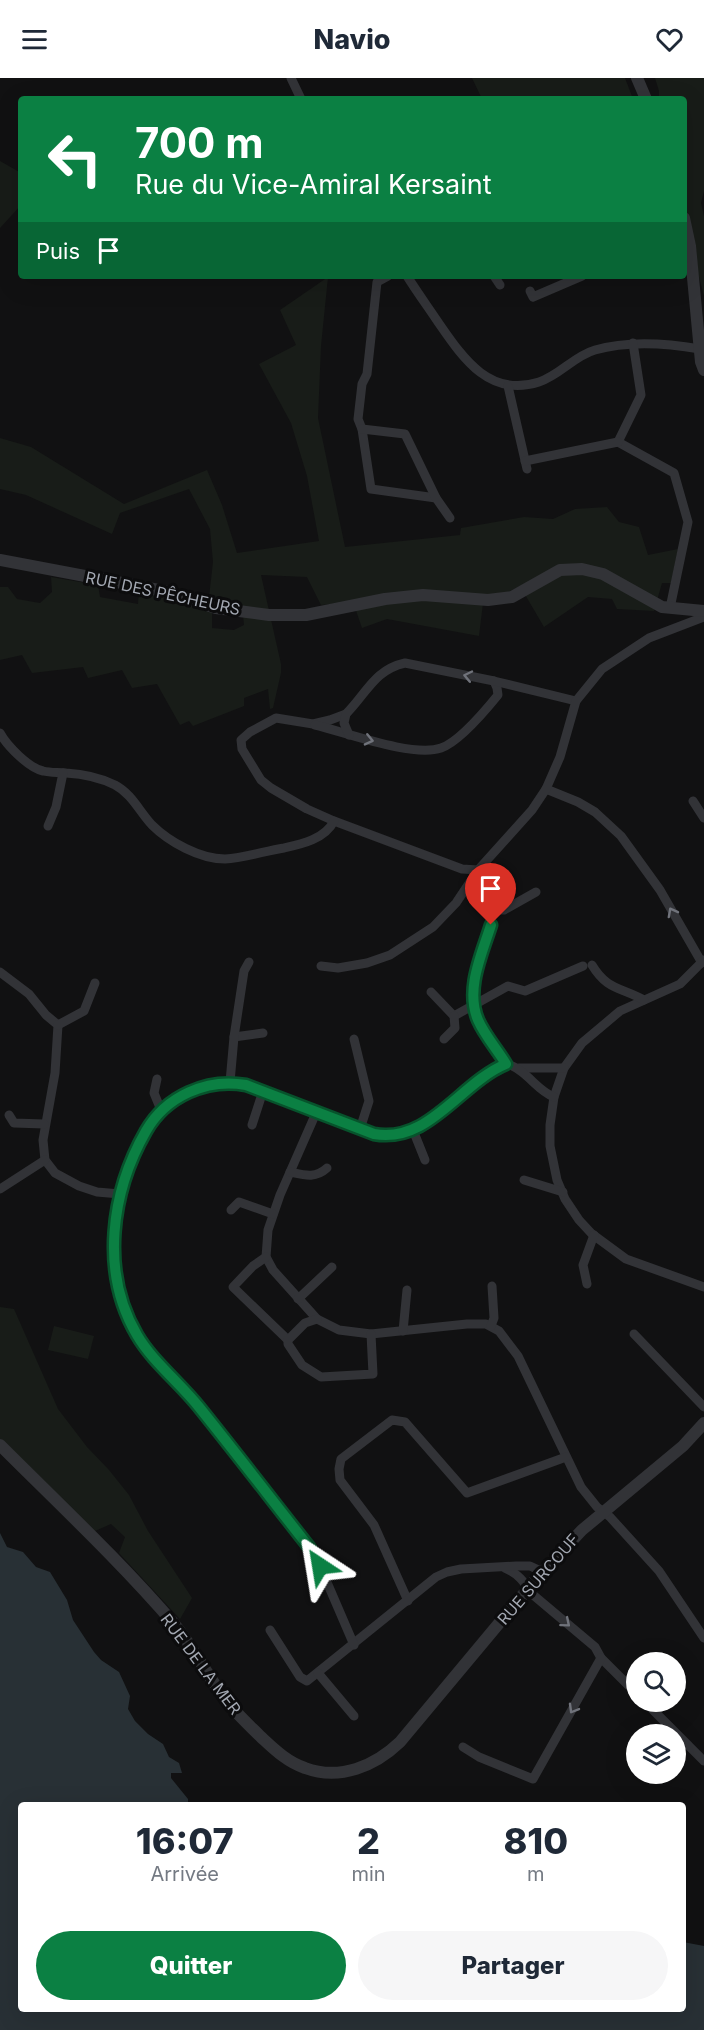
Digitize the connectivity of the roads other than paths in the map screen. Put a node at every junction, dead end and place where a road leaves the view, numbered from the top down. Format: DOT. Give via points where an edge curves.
graph roads {
  1 [pos="291,78"];
  2 [pos="637,78"];
  3 [pos="300,96"];
  4 [pos="645,96"];
  5 [pos="687,232"];
  6 [pos="382,279"];
  7 [pos="409,279"];
  8 [pos="496,279"];
  9 [pos="572,279"];
  10 [pos="500,285"];
  11 [pos="530,291"];
  12 [pos="633,343"];
  13 [pos="700,349"];
  14 [pos="704,370"];
  15 [pos="508,386"];
  16 [pos="362,429"];
  17 [pos="618,442"];
  18 [pos="436,498"];
  19 [pos="450,518"];
  20 [pos="0,560"];
  21 [pos="670,608"];
  22 [pos="704,611"];
  23 [pos="704,617"];
  24 [pos="494,681"];
  25 [pos="525,688"];
  26 [pos="498,695"];
  27 [pos="576,701"];
  28 [pos="346,714"];
  29 [pos="313,724"];
  30 [pos="0,733"];
  31 [pos="348,735"];
  32 [pos="63,773"];
  33 [pos="546,789"];
  34 [pos="693,801"];
  35 [pos="704,818"];
  36 [pos="334,821"];
  37 [pos="48,826"];
  38 [pos="478,870"];
  39 [pos="536,892"];
  40 [pos="493,910"];
  41 [pos="249,962"];
  42 [pos="703,962"];
  43 [pos="321,966"];
  44 [pos="0,972"];
  45 [pos="96,983"];
  46 [pos="431,992"];
  47 [pos="644,1000"];
  48 [pos="474,1004"];
  49 [pos="454,1016"];
  50 [pos="58,1025"];
  51 [pos="263,1033"];
  52 [pos="234,1037"];
  53 [pos="354,1039"];
  54 [pos="444,1039"];
  55 [pos="506,1064"];
  56 [pos="519,1068"];
  57 [pos="564,1068"];
  58 [pos="157,1079"];
  59 [pos="230,1082"];
  60 [pos="263,1091"];
  61 [pos="554,1097"];
  62 [pos="161,1110"];
  63 [pos="316,1113"];
  64 [pos="9,1115"];
  65 [pos="44,1124"];
  66 [pos="252,1125"];
  67 [pos="360,1129"];
  68 [pos="413,1130"];
  69 [pos="45,1160"];
  70 [pos="425,1160"];
  71 [pos="327,1168"];
  72 [pos="290,1172"];
  73 [pos="524,1180"];
  74 [pos="0,1189"];
  75 [pos="562,1192"];
  76 [pos="120,1194"];
  77 [pos="231,1210"];
  78 [pos="273,1214"];
  79 [pos="594,1235"];
  80 [pos="266,1257"];
  81 [pos="332,1267"];
  82 [pos="587,1284"];
  83 [pos="492,1286"];
  84 [pos="704,1287"];
  85 [pos="407,1290"];
  86 [pos="298,1299"];
  87 [pos="317,1319"];
  88 [pos="491,1326"];
  89 [pos="403,1331"];
  90 [pos="371,1334"];
  91 [pos="634,1334"];
  92 [pos="288,1340"];
  93 [pos="704,1407"];
  94 [pos="704,1423"];
  95 [pos="0,1445"];
  96 [pos="566,1457"];
  97 [pos="604,1512"];
  98 [pos="505,1568"];
  99 [pos="543,1572"];
  100 [pos="529,1588"];
  101 [pos="408,1601"];
  102 [pos="270,1630"];
  103 [pos="704,1638"];
  104 [pos="354,1644"];
  105 [pos="602,1658"];
  106 [pos="318,1674"];
  107 [pos="626,1683"];
  108 [pos="655,1712"];
  109 [pos="354,1716"];
  110 [pos="463,1747"];
  111 [pos="389,1752"];
  112 [pos="704,1761"];
  1 -- 3 [label="street"];
  2 -- 4 [label="street"];
  5 -- 13 [label="street"];
  6 -- 16 [label="street" via="377,282 367,374 362,384 358,419"];
  7 -- 15 [label="street" via="462,357 484,376"];
  8 -- 10 [label="street"];
  9 -- 11 [label="street" via="533,297"];
  12 -- 13 [label="street"];
  12 -- 15 [label="street" via="595,350 539,382"];
  12 -- 17 [label="street" via="641,395"];
  13 -- 14 [label="street"];
  15 -- 17 [label="street" via="526,465"];
  16 -- 18 [label="street" via="405,434"];
  16 -- 18 [label="street" via="371,489"];
  17 -- 21 [label="street" via="674,473 688,522"];
  18 -- 19 [label="street"];
  20 -- 21 [label="street, RUE DES PÊCHEURS" via="164,591 216,608 269,615 306,615 423,595 488,600 512,597 560,570 582,569 603,574"];
  21 -- 22 [label="street, RUE DES PÊCHEURS"];
  23 -- 27 [label="street" via="649,638 602,669"];
  24 -- 25 [label="street"];
  24 -- 26 [label="street"];
  24 -- 28 [label="street, one-way" via="405,663 382,672"];
  25 -- 26 [label="street"];
  25 -- 27 [label="street"];
  31 -- 26 [label="street, one-way" via="423,751 442,748 467,730"];
  27 -- 33 [label="street" via="560,758"];
  28 -- 29 [label="street"];
  28 -- 31 [label="street"];
  29 -- 31 [label="street"];
  29 -- 36 [label="street" via="276,718 241,740 242,750 261,780 271,788"];
  30 -- 32 [label="street" via="6,744 41,771"];
  32 -- 36 [label="street" via="118,786 158,830 212,858 226,859 303,844 318,837"];
  32 -- 37 [label="street"];
  33 -- 38 [label="street"];
  42 -- 33 [label="street, one-way" via="660,890 621,836 595,812"];
  34 -- 35 [label="street"];
  36 -- 38 [label="street" via="462,869"];
  38 -- 40 [label="street"];
  38 -- 43 [label="street" via="434,927 390,955 338,968"];
  39 -- 40 [label="street" via="504,910"];
  40 -- 48 [label="street" via="475,977"];
  41 -- 52 [label="street" via="244,971"];
  42 -- 47 [label="street" via="680,984"];
  44 -- 50 [label="street" via="29,994"];
  45 -- 50 [label="street" via="84,1011"];
  46 -- 49 [label="street"];
  47 -- 48 [label="street" via="609,986 587,965 525,991 508,986"];
  47 -- 57 [label="street" via="601,1025"];
  48 -- 49 [label="street"];
  48 -- 55 [label="street" via="477,1017"];
  49 -- 54 [label="street" via="455,1028"];
  50 -- 65 [label="street" via="55,1073"];
  51 -- 52 [label="street"];
  52 -- 59 [label="street"];
  53 -- 67 [label="street" via="369,1101"];
  55 -- 56 [label="street"];
  55 -- 68 [label="street" via="491,1070"];
  56 -- 57 [label="street"];
  56 -- 61 [label="street"];
  57 -- 61 [label="street"];
  58 -- 62 [label="street" via="154,1093"];
  59 -- 60 [label="street"];
  59 -- 62 [label="street" via="195,1090"];
  60 -- 63 [label="street"];
  60 -- 66 [label="street"];
  61 -- 75 [label="street" via="550,1146"];
  62 -- 76 [label="street" via="144,1134"];
  63 -- 67 [label="street"];
  63 -- 72 [label="street"];
  64 -- 65 [label="street" via="14,1123"];
  65 -- 69 [label="street"];
  67 -- 68 [label="street" via="386,1136"];
  68 -- 70 [label="street"];
  69 -- 74 [label="street"];
  69 -- 76 [label="street" via="55,1173 79,1186"];
  71 -- 72 [label="street" via="320,1175"];
  72 -- 78 [label="street"];
  73 -- 75 [label="street"];
  75 -- 79 [label="street" via="579,1220"];
  76 -- 104 [label="street" via="114,1227 115,1273 122,1304 138,1336 197,1404 309,1547"];
  77 -- 78 [label="street" via="239,1202"];
  78 -- 80 [label="street"];
  79 -- 82 [label="street" via="583,1265"];
  79 -- 84 [label="street" via="626,1259"];
  80 -- 86 [label="street"];
  80 -- 92 [label="street" via="233,1287"];
  81 -- 86 [label="street"];
  83 -- 88 [label="street"];
  85 -- 89 [label="street"];
  86 -- 87 [label="street"];
  87 -- 90 [label="street" via="339,1330"];
  87 -- 92 [label="street" via="305,1323"];
  88 -- 89 [label="street" via="467,1324"];
  88 -- 96 [label="street" via="506,1338 518,1356"];
  89 -- 90 [label="street"];
  90 -- 92 [label="street" via="373,1374 321,1377 302,1365"];
  91 -- 93 [label="street"];
  94 -- 97 [label="street, RUE SURCOUF" via="683,1446"];
  95 -- 111 [label="street, RUE DE LA MER" via="174,1625 228,1703 275,1750 306,1769 327,1773 364,1767"];
  96 -- 97 [label="street" via="581,1487"];
  96 -- 101 [label="street" via="466,1493 405,1422 392,1420 342,1459 340,1480 374,1525"];
  97 -- 99 [label="street, RUE SURCOUF"];
  97 -- 103 [label="street" via="659,1571"];
  98 -- 99 [label="street" via="530,1566"];
  98 -- 100 [label="street" via="517,1573"];
  98 -- 101 [label="street" via="447,1572"];
  99 -- 100 [label="street, RUE SURCOUF"];
  100 -- 105 [label="street, one-way" via="595,1647"];
  100 -- 111 [label="street, RUE SURCOUF"];
  101 -- 104 [label="street"];
  102 -- 106 [label="street" via="301,1680"];
  104 -- 106 [label="street"];
  105 -- 107 [label="street"];
  105 -- 110 [label="street, one-way" via="533,1779"];
  106 -- 109 [label="street"];
  108 -- 112 [label="street"];
}
